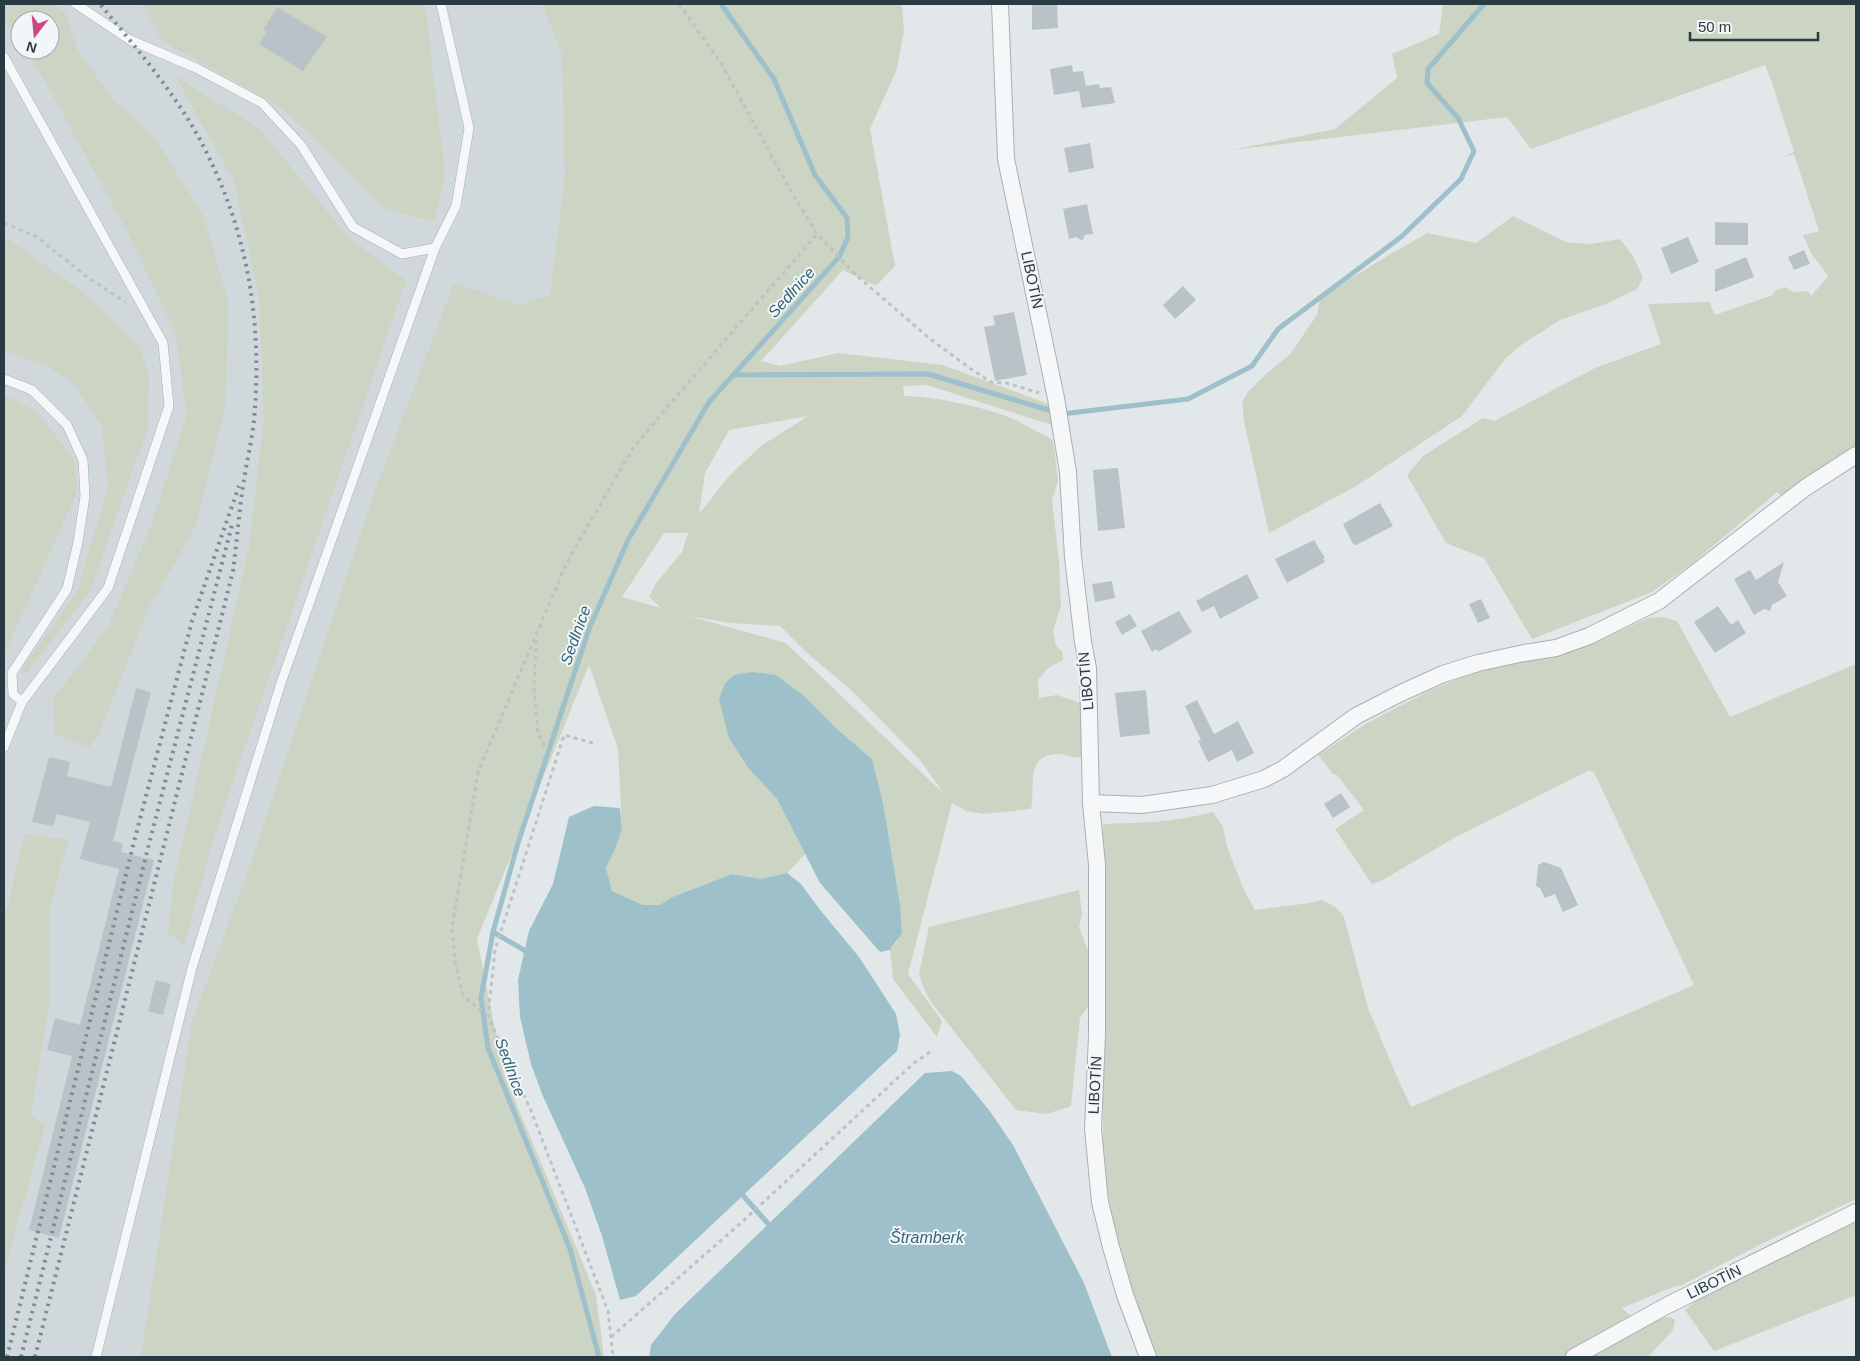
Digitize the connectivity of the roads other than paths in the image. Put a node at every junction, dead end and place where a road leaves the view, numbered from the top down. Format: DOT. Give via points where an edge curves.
graph roads {
  1 [pos="76,4"];
  2 [pos="441,4"];
  3 [pos="1000,4"];
  4 [pos="4,57"];
  5 [pos="435,248"];
  6 [pos="4,379"];
  7 [pos="1856,455"];
  8 [pos="22,702"];
  9 [pos="4,748"];
  10 [pos="1092,803"];
  11 [pos="1856,1212"];
  12 [pos="96,1357"];
  13 [pos="1148,1357"];
  14 [pos="1574,1357"];
  1 -- 5 [label="lane" via="130,40 196,68 262,103 301,145 352,226 402,254"];
  2 -- 5 [label="lane" via="469,128 456,206"];
  3 -- 10 [label="street, LIBOTÍN" via="1006,159 1056,398 1068,472 1073,557 1088,668"];
  4 -- 8 [label="lane" via="163,343 169,406 108,588"];
  5 -- 12 [label="lane" via="281,683 192,968"];
  6 -- 8 [label="lane" via="32,390 67,425 83,460 85,496 67,588 12,673 13,694"];
  7 -- 10 [label="street" via="1805,488 1659,602 1589,636 1556,648 1478,662 1443,674 1356,716 1264,779 1212,795 1142,805"];
  8 -- 9 [label="lane"];
  10 -- 13 [label="street, LIBOTÍN" via="1097,865 1094,1138 1100,1202 1125,1294"];
  11 -- 14 [label="street, LIBOTÍN" via="1666,1306"];
}
